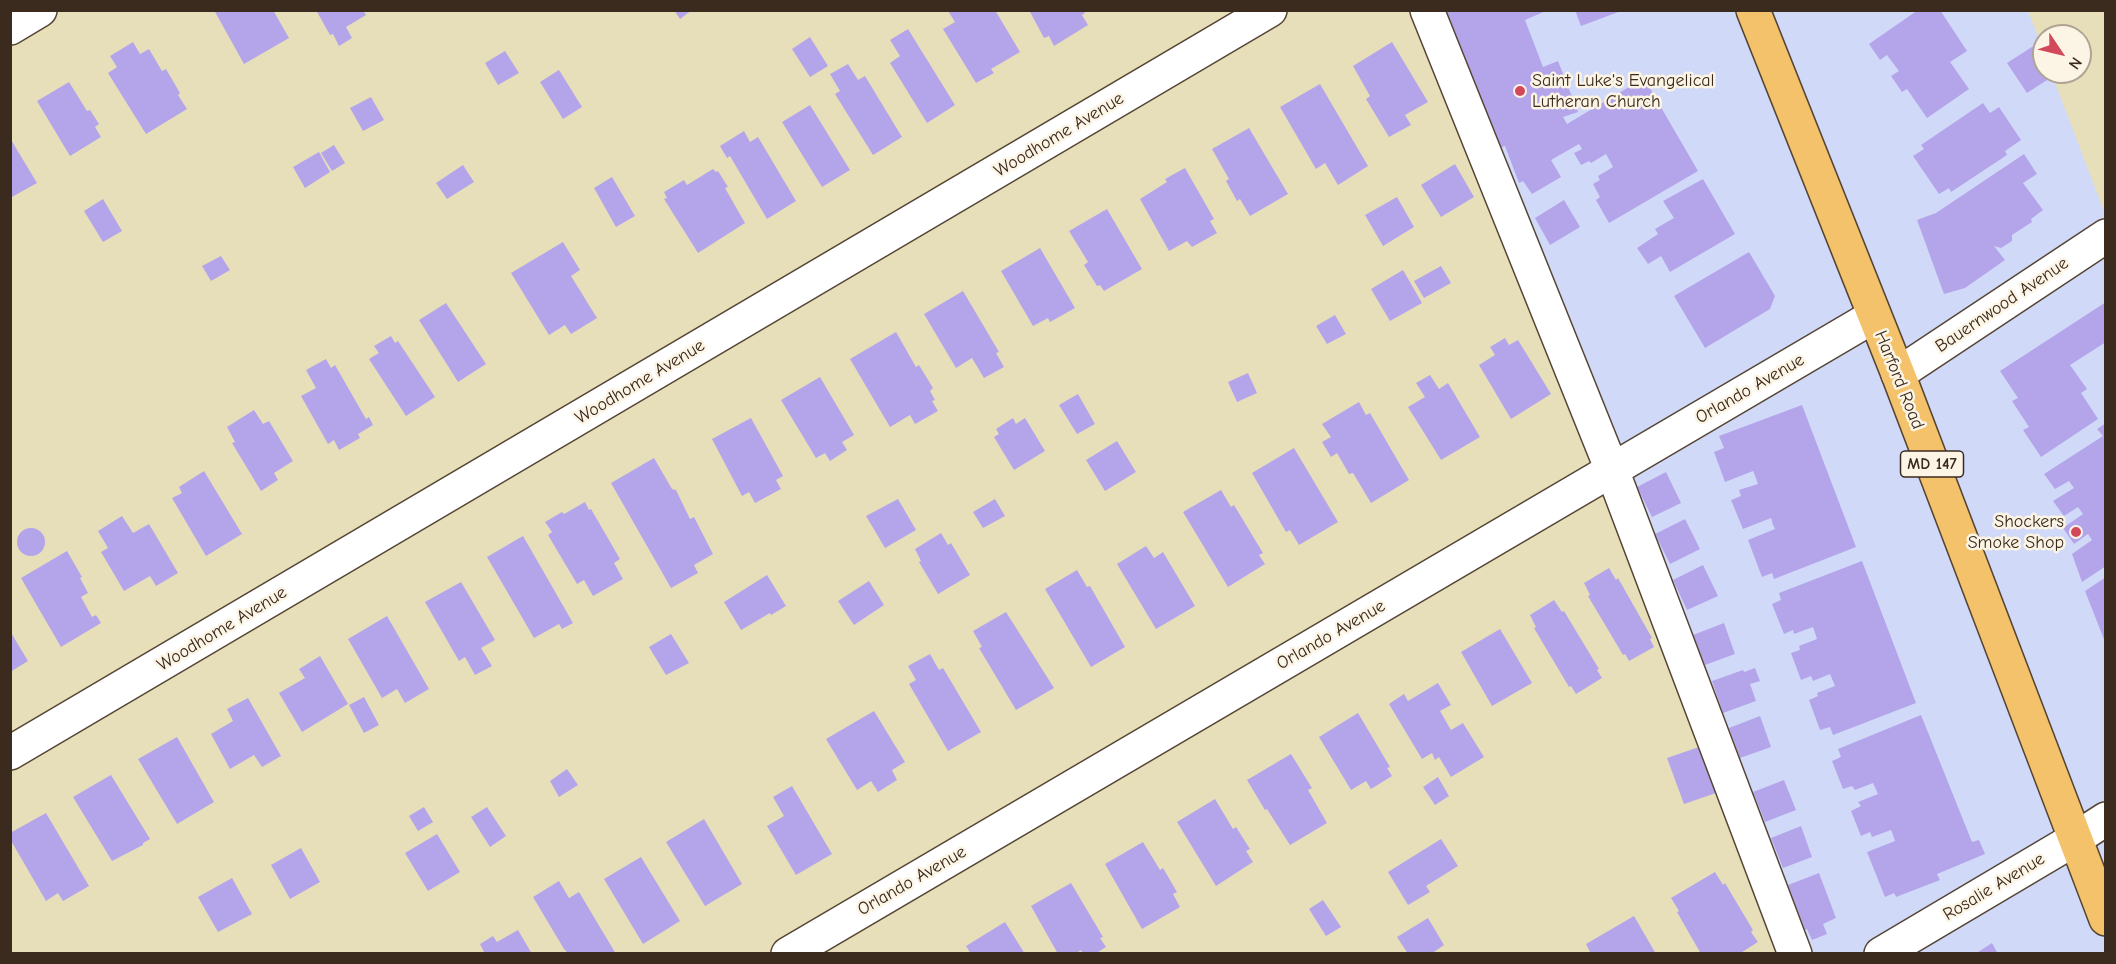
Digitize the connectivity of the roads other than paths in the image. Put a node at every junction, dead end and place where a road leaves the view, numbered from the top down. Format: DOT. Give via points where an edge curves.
graph roads {
  1 [pos="40,10"];
  2 [pos="1270,10"];
  3 [pos="1427,10"];
  4 [pos="1753,10"];
  5 [pos="10,28"];
  6 [pos="2106,236"];
  7 [pos="1874,316"];
  8 [pos="1898,374"];
  9 [pos="1612,470"];
  10 [pos="10,753"];
  11 [pos="2106,819"];
  12 [pos="2075,839"];
  13 [pos="2106,919"];
  14 [pos="788,954"];
  15 [pos="1795,954"];
  16 [pos="1881,954"];
  1 -- 5 [label="street"];
  2 -- 10 [label="street, Woodhome Avenue"];
  3 -- 9 [label="street"];
  4 -- 7 [label="main road, Harford Road / MD 147"];
  6 -- 8 [label="street, Bauernwood Avenue"];
  7 -- 8 [label="main road, Harford Road / MD 147"];
  7 -- 9 [label="street, Orlando Avenue"];
  8 -- 12 [label="main road, Harford Road / MD 147"];
  9 -- 14 [label="street, Orlando Avenue"];
  9 -- 15 [label="street"];
  11 -- 12 [label="street, Rosalie Avenue"];
  12 -- 13 [label="main road, Harford Road / MD 147"];
  12 -- 16 [label="street, Rosalie Avenue"];
}
